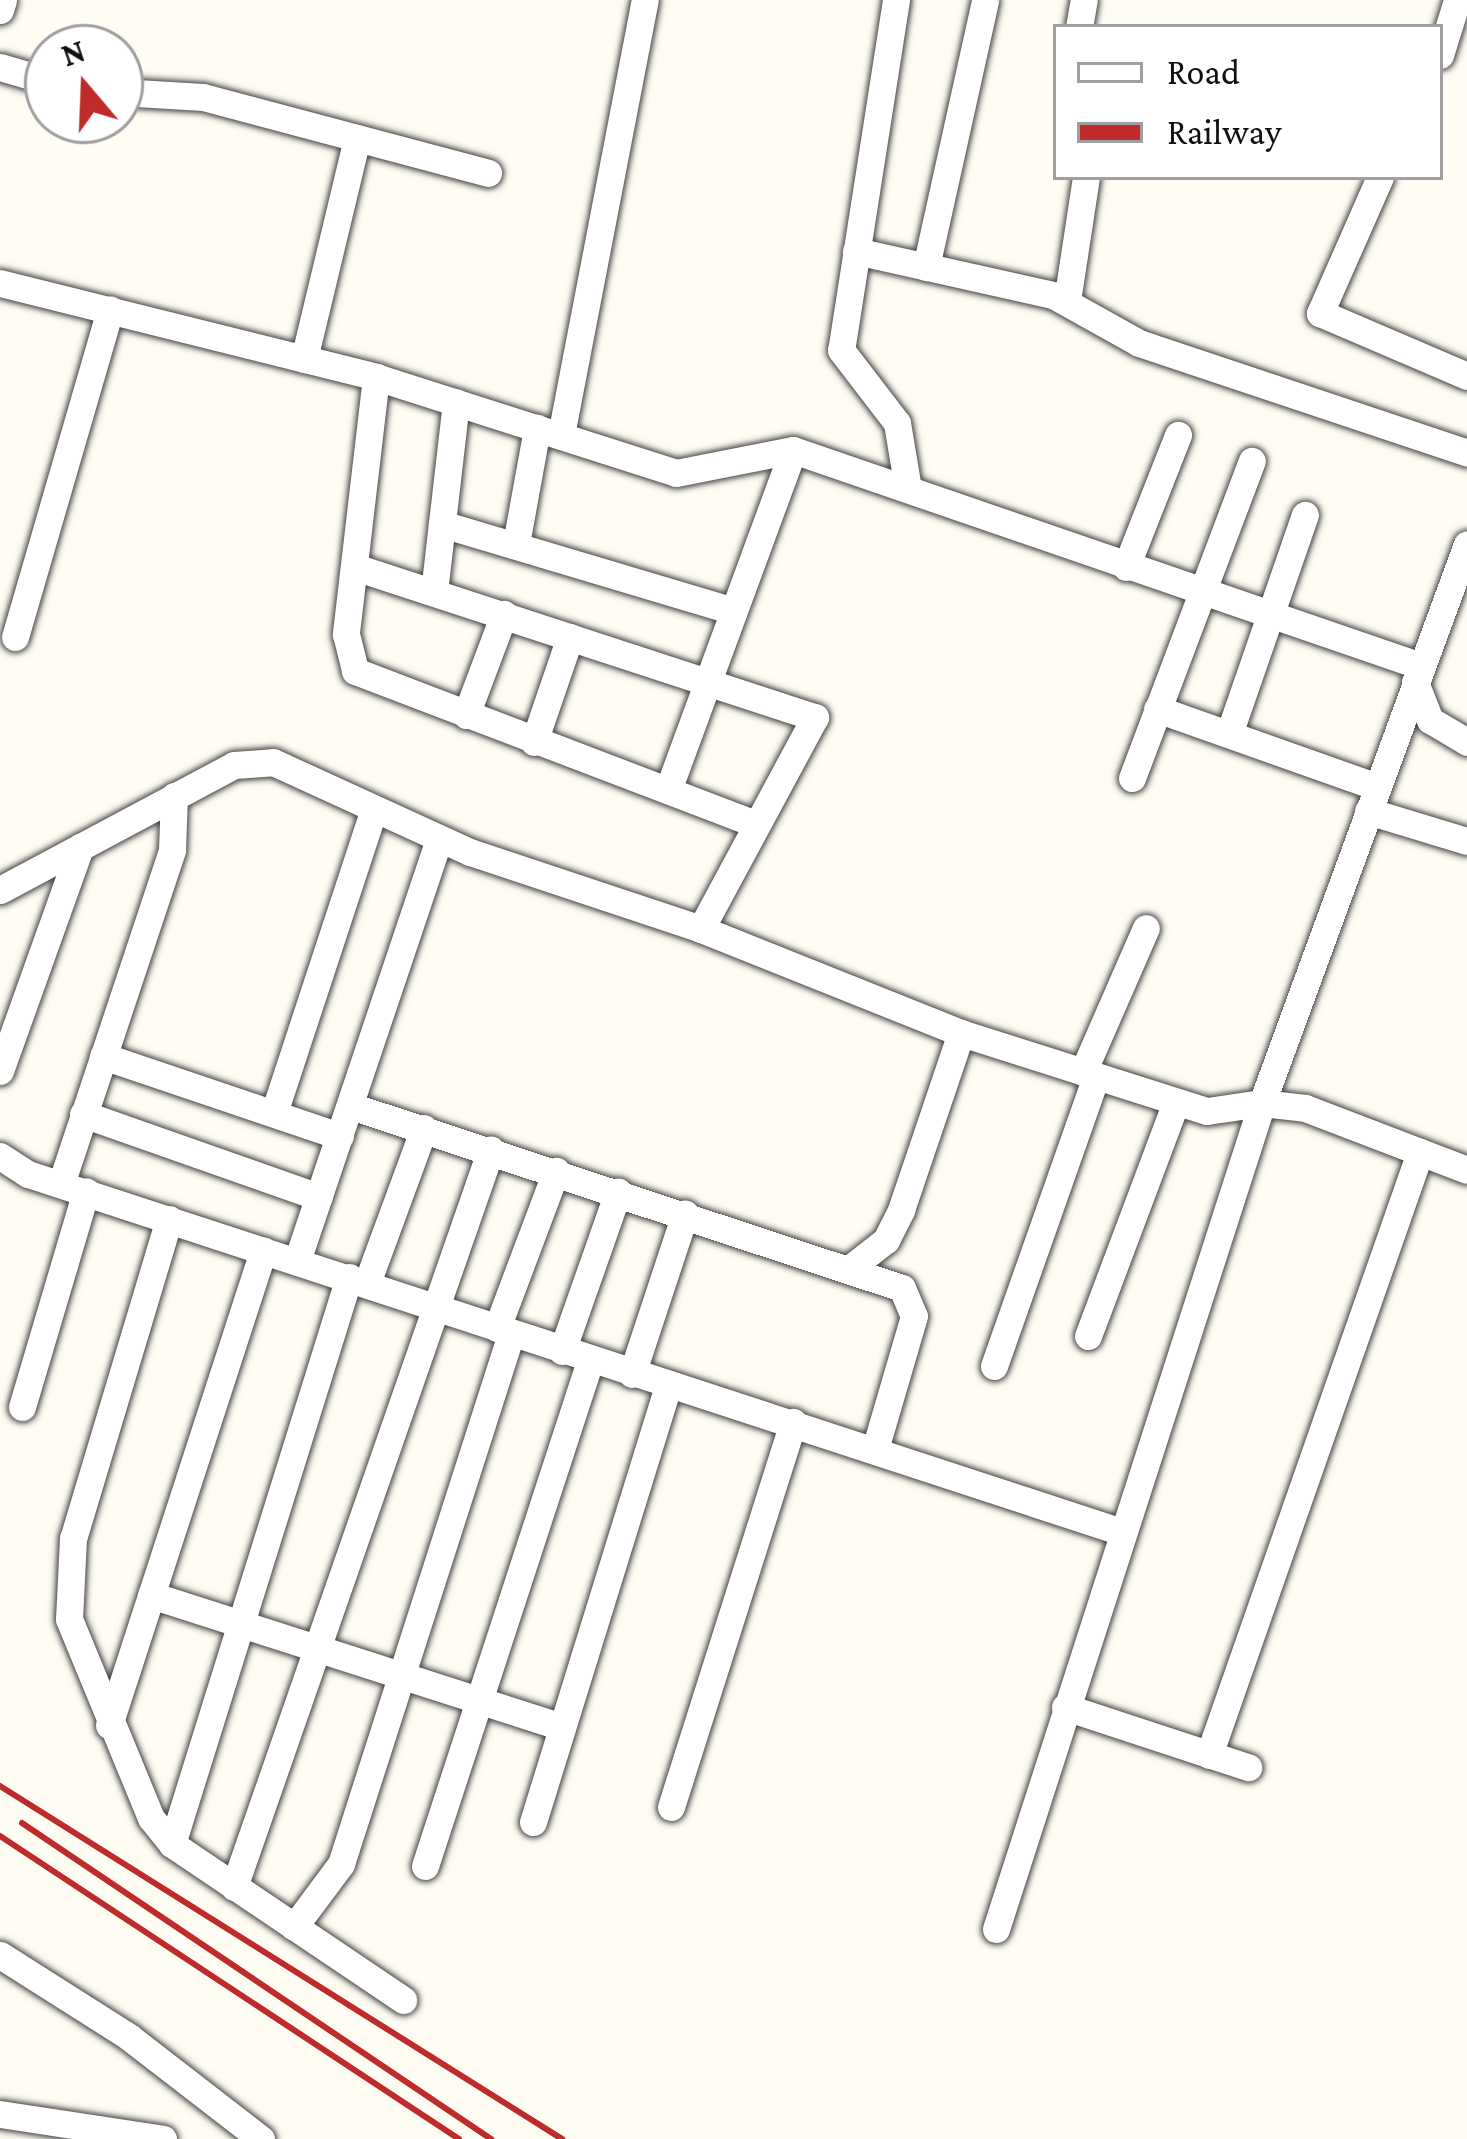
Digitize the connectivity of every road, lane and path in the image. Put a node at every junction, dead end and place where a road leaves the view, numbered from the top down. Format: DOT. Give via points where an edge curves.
graph roads {
  1 [pos="3,0"];
  2 [pos="644,0"];
  3 [pos="896,0"];
  4 [pos="985,0"];
  5 [pos="1457,0"];
  6 [pos="0,10"];
  7 [pos="1443,45"];
  8 [pos="144,92"];
  9 [pos="357,138"];
  10 [pos="488,173"];
  11 [pos="1086,180"];
  12 [pos="1379,180"];
  13 [pos="856,251"];
  14 [pos="926,267"];
  15 [pos="0,283"];
  16 [pos="1067,301"];
  17 [pos="110,310"];
  18 [pos="304,359"];
  19 [pos="376,376"];
  20 [pos="1467,376"];
  21 [pos="456,402"];
  22 [pos="549,431"];
  23 [pos="1178,435"];
  24 [pos="793,450"];
  25 [pos="1467,453"];
  26 [pos="1252,460"];
  27 [pos="908,489"];
  28 [pos="1304,515"];
  29 [pos="442,524"];
  30 [pos="516,544"];
  31 [pos="1467,544"];
  32 [pos="355,567"];
  33 [pos="1126,567"];
  34 [pos="434,592"];
  35 [pos="1200,592"];
  36 [pos="733,611"];
  37 [pos="1268,613"];
  38 [pos="504,614"];
  39 [pos="15,637"];
  40 [pos="570,637"];
  41 [pos="1418,674"];
  42 [pos="705,678"];
  43 [pos="1157,709"];
  44 [pos="466,715"];
  45 [pos="1229,734"];
  46 [pos="534,742"];
  47 [pos="1467,742"];
  48 [pos="1132,778"];
  49 [pos="668,790"];
  50 [pos="174,796"];
  51 [pos="1372,799"];
  52 [pos="373,812"];
  53 [pos="755,824"];
  54 [pos="439,839"];
  55 [pos="1467,841"];
  56 [pos="80,848"];
  57 [pos="0,890"];
  58 [pos="1146,928"];
  59 [pos="701,929"];
  60 [pos="962,1033"];
  61 [pos="104,1056"];
  62 [pos="0,1071"];
  63 [pos="1089,1074"];
  64 [pos="1176,1102"];
  65 [pos="1262,1103"];
  66 [pos="351,1106"];
  67 [pos="274,1113"];
  68 [pos="83,1114"];
  69 [pos="424,1128"];
  70 [pos="340,1136"];
  71 [pos="491,1149"];
  72 [pos="1420,1152"];
  73 [pos="0,1156"];
  74 [pos="1467,1170"];
  75 [pos="556,1171"];
  76 [pos="74,1188"];
  77 [pos="618,1192"];
  78 [pos="319,1198"];
  79 [pos="685,1214"];
  80 [pos="169,1220"];
  81 [pos="263,1250"];
  82 [pos="297,1261"];
  83 [pos="849,1269"];
  84 [pos="358,1280"];
  85 [pos="431,1304"];
  86 [pos="504,1331"];
  87 [pos="1088,1336"];
  88 [pos="562,1351"];
  89 [pos="590,1361"];
  90 [pos="994,1366"];
  91 [pos="632,1374"];
  92 [pos="668,1385"];
  93 [pos="22,1406"];
  94 [pos="793,1422"];
  95 [pos="875,1449"];
  96 [pos="1122,1532"];
  97 [pos="151,1595"];
  98 [pos="237,1620"];
  99 [pos="319,1647"];
  100 [pos="399,1673"];
  101 [pos="479,1700"];
  102 [pos="1065,1707"];
  103 [pos="110,1725"];
  104 [pos="557,1725"];
  105 [pos="1209,1755"];
  106 [pos="1248,1767"];
  107 [pos="671,1807"];
  108 [pos="533,1822"];
  109 [pos="172,1844"];
  110 [pos="425,1866"];
  111 [pos="235,1887"];
  112 [pos="294,1927"];
  113 [pos="996,1929"];
  114 [pos="0,1955"];
  115 [pos="403,2000"];
  116 [pos="0,2114"];
  117 [pos="163,2139"];
  118 [pos="261,2139"];
  1 -- 6 [label="street"];
  2 -- 22 [label="street"];
  3 -- 13 [label="street"];
  4 -- 14 [label="street"];
  5 -- 7 [label="street"];
  8 -- 9 [label="street" via="175,91"];
  9 -- 10 [label="street"];
  9 -- 18 [label="street"];
  11 -- 16 [label="street"];
  12 -- 20 [label="street" via="1320,313"];
  13 -- 14 [label="street"];
  13 -- 27 [label="street" via="842,362 897,423"];
  14 -- 16 [label="street"];
  15 -- 17 [label="street"];
  16 -- 25 [label="street" via="1139,343"];
  17 -- 18 [label="street"];
  17 -- 39 [label="street"];
  18 -- 19 [label="street"];
  19 -- 21 [label="street"];
  19 -- 32 [label="street"];
  21 -- 22 [label="street"];
  21 -- 29 [label="street"];
  22 -- 24 [label="street" via="696,475"];
  22 -- 30 [label="street"];
  23 -- 33 [label="street"];
  24 -- 27 [label="street"];
  24 -- 36 [label="street"];
  26 -- 35 [label="street"];
  27 -- 33 [label="street"];
  28 -- 37 [label="street"];
  29 -- 30 [label="street"];
  29 -- 34 [label="street"];
  30 -- 36 [label="street"];
  31 -- 41 [label="street"];
  32 -- 34 [label="street"];
  32 -- 44 [label="street" via="346,644 355,671"];
  33 -- 35 [label="street"];
  34 -- 38 [label="street"];
  35 -- 37 [label="street"];
  35 -- 43 [label="street"];
  36 -- 42 [label="street"];
  37 -- 41 [label="street"];
  37 -- 45 [label="street"];
  38 -- 40 [label="street"];
  38 -- 44 [label="street"];
  40 -- 42 [label="street"];
  40 -- 46 [label="street"];
  41 -- 47 [label="street" via="1430,720"];
  41 -- 51 [label="street"];
  42 -- 49 [label="street"];
  42 -- 53 [label="street" via="815,717"];
  43 -- 45 [label="street"];
  43 -- 48 [label="street"];
  44 -- 46 [label="street"];
  45 -- 51 [label="street"];
  46 -- 49 [label="street"];
  49 -- 53 [label="street"];
  50 -- 52 [label="street" via="255,760"];
  50 -- 56 [label="street"];
  50 -- 61 [label="street" via="172,850"];
  51 -- 55 [label="street"];
  51 -- 65 [label="street"];
  52 -- 54 [label="street"];
  52 -- 67 [label="street"];
  53 -- 59 [label="street"];
  54 -- 59 [label="street"];
  54 -- 66 [label="street"];
  56 -- 57 [label="street"];
  56 -- 62 [label="street"];
  58 -- 63 [label="street"];
  59 -- 60 [label="street"];
  60 -- 63 [label="street"];
  60 -- 83 [label="street" via="901,1210 886,1240"];
  61 -- 67 [label="street"];
  61 -- 68 [label="street"];
  63 -- 64 [label="street"];
  63 -- 90 [label="street"];
  64 -- 65 [label="street" via="1207,1111"];
  64 -- 87 [label="street"];
  65 -- 72 [label="street" via="1305,1108"];
  65 -- 96 [label="street"];
  66 -- 69 [label="street"];
  66 -- 70 [label="street"];
  67 -- 70 [label="street"];
  68 -- 76 [label="street"];
  68 -- 78 [label="street"];
  69 -- 71 [label="street"];
  69 -- 84 [label="street"];
  70 -- 78 [label="street"];
  71 -- 75 [label="street"];
  71 -- 85 [label="street"];
  72 -- 74 [label="street"];
  72 -- 105 [label="street"];
  73 -- 76 [label="street" via="11,1168"];
  75 -- 77 [label="street"];
  75 -- 86 [label="street"];
  76 -- 80 [label="street"];
  76 -- 93 [label="street"];
  77 -- 79 [label="street"];
  77 -- 88 [label="street"];
  78 -- 82 [label="street"];
  79 -- 83 [label="street"];
  79 -- 91 [label="street"];
  80 -- 81 [label="street"];
  80 -- 103 [label="street" via="65,1571 69,1619"];
  81 -- 82 [label="street"];
  81 -- 97 [label="street"];
  82 -- 84 [label="street"];
  83 -- 95 [label="street" via="902,1288 915,1309"];
  84 -- 85 [label="street"];
  84 -- 98 [label="street"];
  85 -- 86 [label="street"];
  85 -- 99 [label="street"];
  86 -- 88 [label="street"];
  86 -- 100 [label="street"];
  88 -- 89 [label="street"];
  89 -- 91 [label="street"];
  89 -- 101 [label="street"];
  91 -- 92 [label="street"];
  92 -- 94 [label="street"];
  92 -- 104 [label="street"];
  94 -- 95 [label="street"];
  94 -- 107 [label="street"];
  95 -- 96 [label="street"];
  96 -- 102 [label="street"];
  97 -- 98 [label="street"];
  97 -- 103 [label="street"];
  98 -- 99 [label="street"];
  98 -- 109 [label="street"];
  99 -- 100 [label="street"];
  99 -- 111 [label="street"];
  100 -- 101 [label="street"];
  100 -- 112 [label="street" via="341,1864"];
  101 -- 104 [label="street"];
  101 -- 110 [label="street"];
  102 -- 105 [label="street"];
  102 -- 113 [label="street"];
  103 -- 109 [label="street"];
  104 -- 108 [label="street"];
  105 -- 106 [label="street"];
  109 -- 111 [label="street"];
  111 -- 112 [label="street"];
  112 -- 115 [label="street"];
  114 -- 118 [label="street" via="129,2037"];
  116 -- 117 [label="street"];
}
